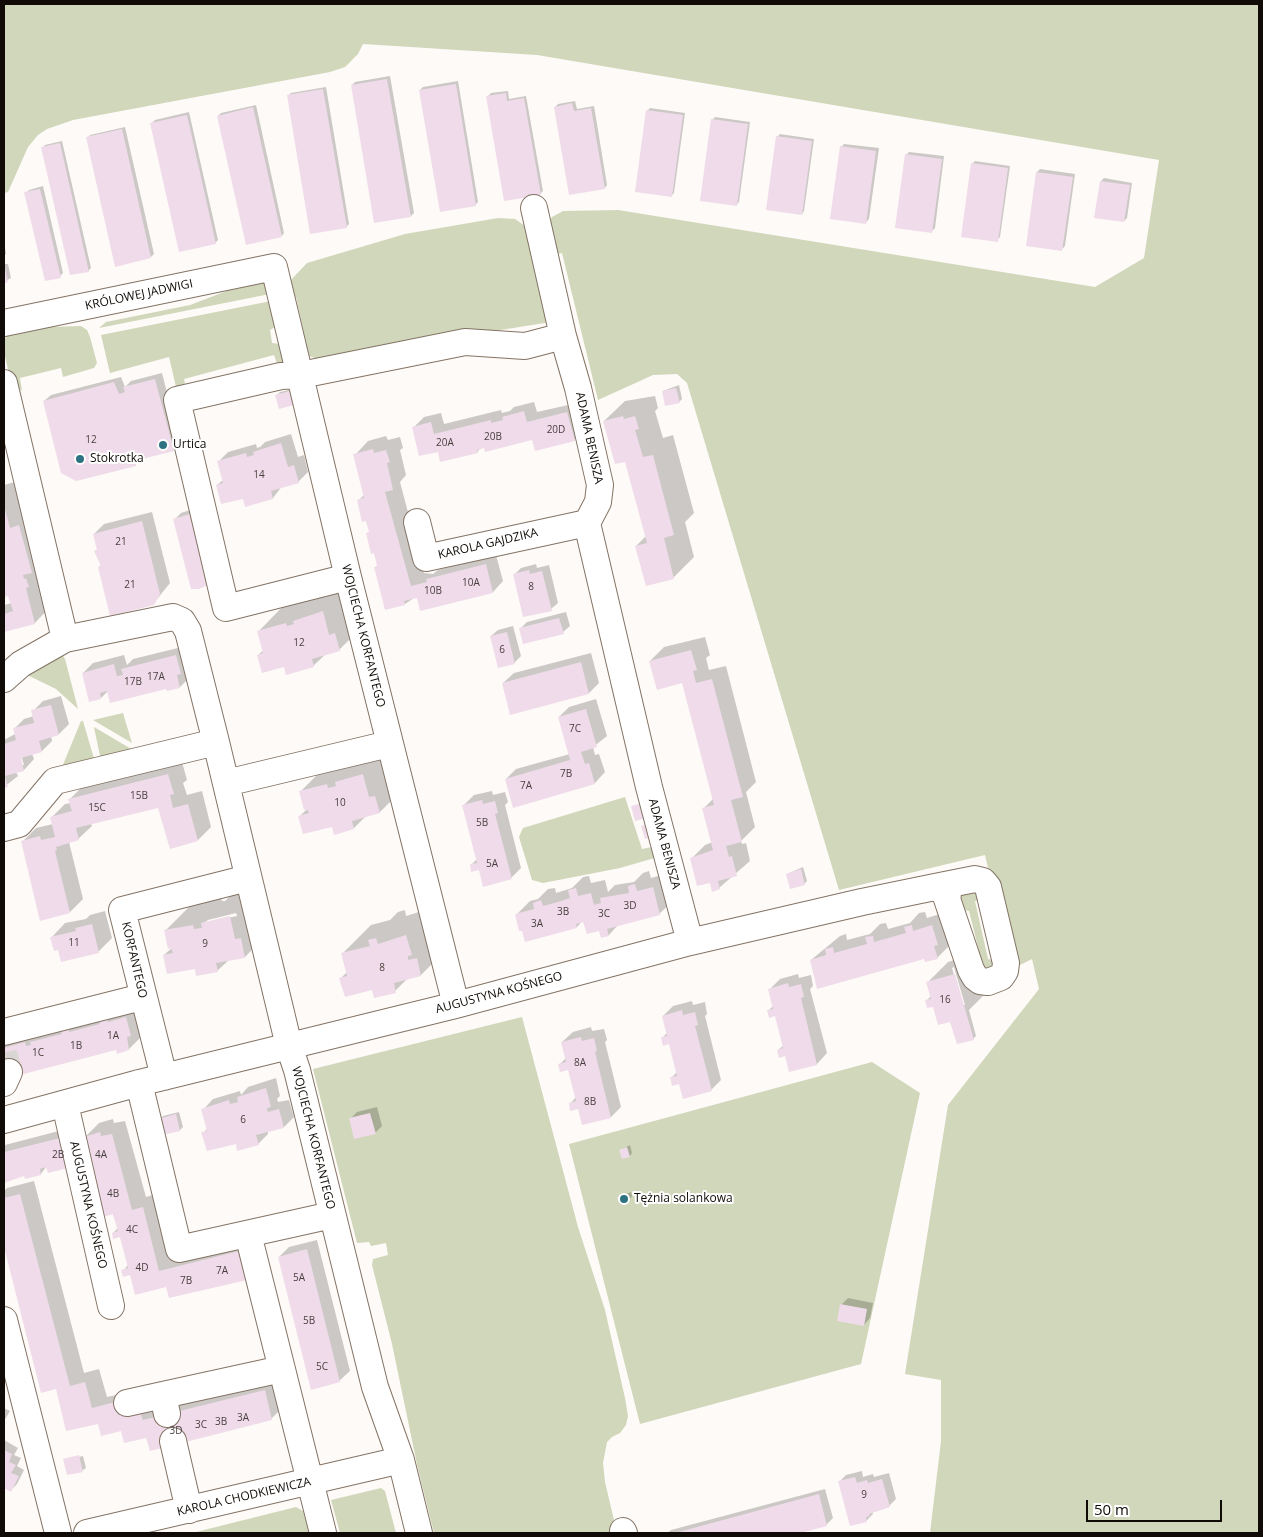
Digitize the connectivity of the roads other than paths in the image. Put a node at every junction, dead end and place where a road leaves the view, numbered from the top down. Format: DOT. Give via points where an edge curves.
graph roads {
  1 [pos="534,208"];
  2 [pos="274,267"];
  3 [pos="4,323"];
  4 [pos="563,336"];
  5 [pos="301,375"];
  6 [pos="4,383"];
  7 [pos="417,522"];
  8 [pos="587,523"];
  9 [pos="348,577"];
  10 [pos="65,639"];
  11 [pos="4,679"];
  12 [pos="216,742"];
  13 [pos="389,744"];
  14 [pos="226,783"];
  15 [pos="4,828"];
  16 [pos="248,878"];
  17 [pos="935,887"];
  18 [pos="690,942"];
  19 [pos="142,997"];
  20 [pos="456,1004"];
  21 [pos="4,1032"];
  22 [pos="289,1046"];
  23 [pos="164,1077"];
  24 [pos="139,1084"];
  25 [pos="65,1104"];
  26 [pos="4,1120"];
  27 [pos="332,1215"];
  28 [pos="248,1234"];
  29 [pos="111,1306"];
  30 [pos="4,1320"];
  31 [pos="282,1369"];
  32 [pos="127,1403"];
  33 [pos="173,1441"];
  34 [pos="401,1460"];
  35 [pos="310,1482"];
  36 [pos="189,1510"];
  37 [pos="58,1533"];
  38 [pos="87,1533"];
  39 [pos="323,1533"];
  40 [pos="419,1533"];
  1 -- 4 [label="street, ADAMA BENISZA"];
  2 -- 3 [label="street, KRÓLOWEJ JADWIGI"];
  2 -- 5 [label="street, WOJCIECHA KORFANTEGO"];
  4 -- 5 [label="street" via="525,346 465,342"];
  4 -- 8 [label="street, ADAMA BENISZA" via="600,485 598,502"];
  5 -- 9 [label="street, WOJCIECHA KORFANTEGO"];
  5 -- 9 [label="street" via="281,376 176,400 226,608"];
  6 -- 10 [label="street"];
  7 -- 8 [label="street, KAROLA GAJDZIKA" via="426,558"];
  8 -- 18 [label="street, ADAMA BENISZA" via="649,787"];
  9 -- 13 [label="street, WOJCIECHA KORFANTEGO"];
  10 -- 11 [label="street, WOJCIECHA KORFANTEGO" via="21,664"];
  10 -- 12 [label="street, WOJCIECHA KORFANTEGO" via="172,617 182,621 188,631"];
  12 -- 14 [label="street, WOJCIECHA KORFANTEGO"];
  12 -- 15 [label="street" via="55,781 19,824"];
  13 -- 14 [label="street"];
  13 -- 20 [label="street, WOJCIECHA KORFANTEGO"];
  14 -- 16 [label="street, WOJCIECHA KORFANTEGO"];
  16 -- 19 [label="street, KORFANTEGO" via="122,910"];
  16 -- 22 [label="street, WOJCIECHA KORFANTEGO"];
  17 -- 18 [label="street, AUGUSTYNA KOŚNEGO"];
  18 -- 20 [label="street, AUGUSTYNA KOŚNEGO"];
  19 -- 21 [label="street"];
  19 -- 23 [label="street, KORFANTEGO"];
  20 -- 22 [label="street, AUGUSTYNA KOŚNEGO"];
  22 -- 23 [label="street, AUGUSTYNA KOŚNEGO"];
  22 -- 27 [label="street, WOJCIECHA KORFANTEGO"];
  23 -- 24 [label="street, AUGUSTYNA KOŚNEGO"];
  24 -- 25 [label="street, AUGUSTYNA KOŚNEGO"];
  24 -- 28 [label="street, WOJCIECHA KORFANTEGO" via="179,1250"];
  25 -- 26 [label="street, AUGUSTYNA KOŚNEGO"];
  25 -- 29 [label="street, AUGUSTYNA KOŚNEGO"];
  27 -- 28 [label="street, WOJCIECHA KORFANTEGO"];
  27 -- 34 [label="street" via="375,1387"];
  28 -- 31 [label="street"];
  30 -- 37 [label="street"];
  31 -- 32 [label="street" via="165,1404"];
  31 -- 35 [label="street"];
  33 -- 36 [label="street"];
  34 -- 35 [label="street, KAROLA CHODKIEWICZA"];
  34 -- 40 [label="street"];
  35 -- 36 [label="street, KAROLA CHODKIEWICZA"];
  35 -- 39 [label="street"];
  36 -- 38 [label="street, KAROLA CHODKIEWICZA"];
}
